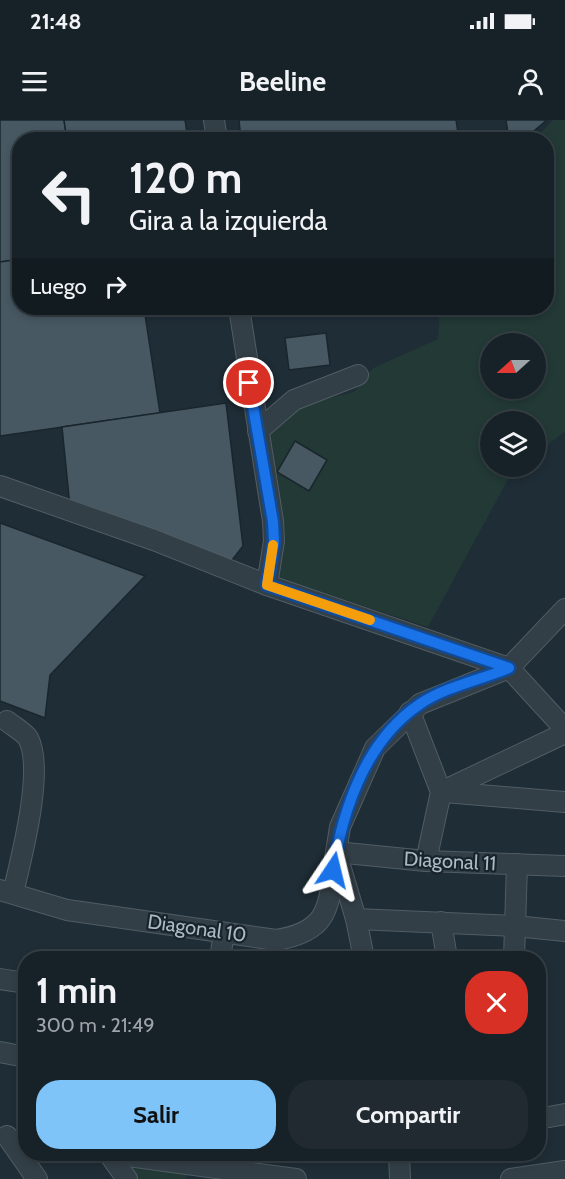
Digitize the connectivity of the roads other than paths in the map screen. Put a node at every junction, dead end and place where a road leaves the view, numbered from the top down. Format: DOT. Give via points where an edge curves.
graph roads {
  1 [pos="240,315"];
  2 [pos="358,375"];
  3 [pos="258,431"];
  4 [pos="0,486"];
  5 [pos="267,585"];
  6 [pos="564,613"];
  7 [pos="509,668"];
  8 [pos="410,712"];
  9 [pos="7,720"];
  10 [pos="565,731"];
  11 [pos="441,792"];
  12 [pos="565,801"];
  13 [pos="336,852"];
  14 [pos="426,861"];
  15 [pos="517,864"];
  16 [pos="565,866"];
  17 [pos="7,891"];
  18 [pos="356,919"];
  19 [pos="441,922"];
  20 [pos="515,926"];
  21 [pos="565,931"];
  22 [pos="224,933"];
  23 [pos="221,951"];
  24 [pos="363,951"];
  25 [pos="446,951"];
  26 [pos="513,951"];
  27 [pos="0,979"];
  28 [pos="18,982"];
  29 [pos="0,1052"];
  30 [pos="18,1055"];
  31 [pos="565,1114"];
  32 [pos="546,1118"];
  33 [pos="26,1161"];
  34 [pos="114,1161"];
  35 [pos="162,1161"];
  36 [pos="399,1161"];
  37 [pos="189,1165"];
  38 [pos="565,1171"];
  39 [pos="37,1179"];
  40 [pos="127,1179"];
  41 [pos="296,1179"];
  42 [pos="400,1179"];
  43 [pos="511,1179"];
  1 -- 3 [label="street"];
  2 -- 3 [label="street" via="294,400"];
  3 -- 5 [label="street" via="273,531"];
  4 -- 5 [label="street"];
  5 -- 7 [label="street"];
  6 -- 7 [label="street"];
  7 -- 8 [label="street, Diagonal 10" via="436,696"];
  7 -- 10 [label="street"];
  8 -- 11 [label="street"];
  8 -- 13 [label="street, Diagonal 10" via="375,748 340,828"];
  9 -- 17 [label="street" via="27,737 33,758 29,824"];
  10 -- 11 [label="street"];
  11 -- 12 [label="street"];
  11 -- 14 [label="street"];
  13 -- 14 [label="street, Diagonal 11"];
  13 -- 18 [label="street"];
  13 -- 22 [label="street, Diagonal 10" via="325,915 315,926 295,937 276,940"];
  14 -- 15 [label="street, Diagonal 11"];
  15 -- 16 [label="street, Diagonal 11"];
  15 -- 20 [label="street"];
  17 -- 22 [label="street, Diagonal 10" via="67,910"];
  18 -- 19 [label="street"];
  18 -- 24 [label="street"];
  19 -- 20 [label="street"];
  19 -- 25 [label="street"];
  20 -- 21 [label="street"];
  20 -- 26 [label="street"];
  22 -- 23 [label="street"];
  27 -- 28 [label="street"];
  29 -- 30 [label="street"];
  31 -- 32 [label="street"];
  33 -- 39 [label="street"];
  34 -- 40 [label="street"];
  35 -- 37 [label="street"];
  36 -- 42 [label="street"];
  37 -- 41 [label="street"];
  38 -- 43 [label="street"];
}
